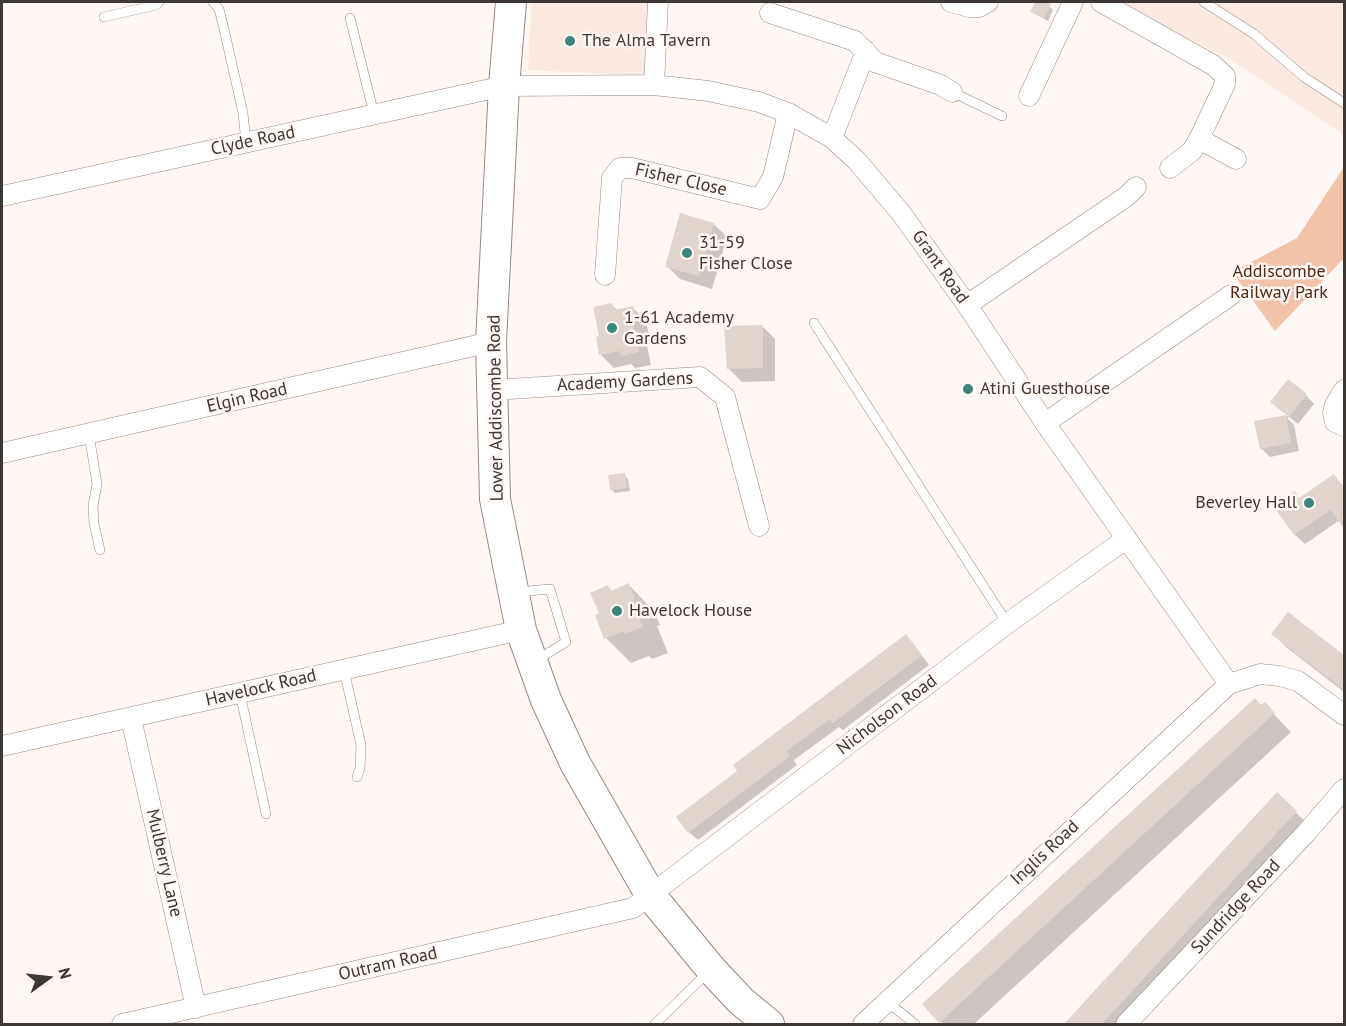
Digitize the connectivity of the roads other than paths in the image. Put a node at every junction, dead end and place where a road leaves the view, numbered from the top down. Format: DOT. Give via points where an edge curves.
graph roads {
  1 [pos="159,2"];
  2 [pos="213,2"];
  3 [pos="511,2"];
  4 [pos="658,2"];
  5 [pos="951,2"];
  6 [pos="988,2"];
  7 [pos="1073,2"];
  8 [pos="1101,2"];
  9 [pos="1204,2"];
  10 [pos="770,13"];
  11 [pos="104,17"];
  12 [pos="350,18"];
  13 [pos="866,51"];
  14 [pos="654,85"];
  15 [pos="504,86"];
  16 [pos="952,92"];
  17 [pos="1029,96"];
  18 [pos="1344,103"];
  19 [pos="788,113"];
  20 [pos="374,114"];
  21 [pos="1002,116"];
  22 [pos="832,138"];
  23 [pos="1199,139"];
  24 [pos="246,142"];
  25 [pos="1236,159"];
  26 [pos="1170,168"];
  27 [pos="1136,187"];
  28 [pos="2,196"];
  29 [pos="605,275"];
  30 [pos="1231,295"];
  31 [pos="967,305"];
  32 [pos="814,322"];
  33 [pos="492,342"];
  34 [pos="493,390"];
  35 [pos="1344,390"];
  36 [pos="1045,423"];
  37 [pos="1344,426"];
  38 [pos="89,434"];
  39 [pos="2,453"];
  40 [pos="759,526"];
  41 [pos="1126,539"];
  42 [pos="100,550"];
  43 [pos="513,593"];
  44 [pos="1008,623"];
  45 [pos="521,630"];
  46 [pos="532,663"];
  47 [pos="344,670"];
  48 [pos="1229,684"];
  49 [pos="240,693"];
  50 [pos="1344,715"];
  51 [pos="131,718"];
  52 [pos="2,746"];
  53 [pos="357,777"];
  54 [pos="1344,789"];
  55 [pos="266,814"];
  56 [pos="651,896"];
  57 [pos="711,969"];
  58 [pos="886,1001"];
  59 [pos="196,1008"];
  60 [pos="122,1024"];
  61 [pos="655,1024"];
  62 [pos="769,1024"];
  63 [pos="863,1024"];
  64 [pos="915,1024"];
  65 [pos="1126,1024"];
  1 -- 11 [label="lane"];
  2 -- 24 [label="lane" via="224,29"];
  3 -- 15 [label="main road, Lower Addiscombe Road"];
  4 -- 14 [label="street"];
  5 -- 6 [label="street" via="980,7"];
  7 -- 17 [label="street"];
  8 -- 23 [label="street" via="1225,76 1225,84"];
  9 -- 18 [label="lane" via="1254,34 1304,77"];
  10 -- 13 [label="street" via="855,41"];
  12 -- 20 [label="lane"];
  13 -- 16 [label="street" via="875,62"];
  13 -- 22 [label="street"];
  14 -- 15 [label="street, Grant Road"];
  14 -- 19 [label="street, Grant Road" via="708,91"];
  15 -- 20 [label="street, Clyde Road"];
  15 -- 33 [label="main road, Lower Addiscombe Road"];
  16 -- 21 [label="lane"];
  19 -- 22 [label="street, Grant Road"];
  19 -- 29 [label="street, Fisher Close" via="773,177 760,199 620,168 612,178"];
  20 -- 24 [label="street, Clyde Road"];
  22 -- 31 [label="street, Grant Road" via="902,213"];
  23 -- 25 [label="street"];
  23 -- 26 [label="street" via="1192,151"];
  24 -- 28 [label="street, Clyde Road"];
  27 -- 31 [label="street"];
  30 -- 36 [label="street"];
  31 -- 36 [label="street, Grant Road"];
  32 -- 44 [label="lane"];
  33 -- 34 [label="main road, Lower Addiscombe Road"];
  33 -- 38 [label="street, Elgin Road"];
  34 -- 40 [label="street, Academy Gardens" via="699,376 725,397"];
  34 -- 43 [label="main road, Lower Addiscombe Road" via="495,499"];
  35 -- 37 [label="street" via="1332,413 1335,422"];
  36 -- 41 [label="street, Grant Road"];
  38 -- 39 [label="street, Elgin Road"];
  38 -- 42 [label="lane" via="97,484 93,524"];
  41 -- 44 [label="street, Nicholson Road"];
  41 -- 48 [label="street, Grant Road"];
  43 -- 45 [label="main road, Lower Addiscombe Road"];
  43 -- 46 [label="lane" via="550,589 566,642"];
  44 -- 56 [label="street, Nicholson Road"];
  45 -- 46 [label="main road, Lower Addiscombe Road"];
  45 -- 47 [label="street, Havelock Road"];
  46 -- 56 [label="main road, Lower Addiscombe Road" via="574,763"];
  47 -- 49 [label="street, Havelock Road"];
  47 -- 53 [label="lane" via="361,745"];
  48 -- 50 [label="street" via="1260,674 1280,676 1298,681"];
  48 -- 58 [label="street, Inglis Road"];
  49 -- 51 [label="street, Havelock Road"];
  49 -- 55 [label="lane"];
  51 -- 52 [label="street, Havelock Road"];
  51 -- 59 [label="street, Mulberry Lane"];
  54 -- 65 [label="street, Sundridge Road"];
  56 -- 57 [label="main road, Lower Addiscombe Road"];
  56 -- 59 [label="street, Outram Road" via="633,908"];
  57 -- 61 [label="lane"];
  57 -- 62 [label="main road, Lower Addiscombe Road"];
  58 -- 63 [label="street, Inglis Road"];
  58 -- 64 [label="lane"];
  59 -- 60 [label="street, Outram Road"];
}
